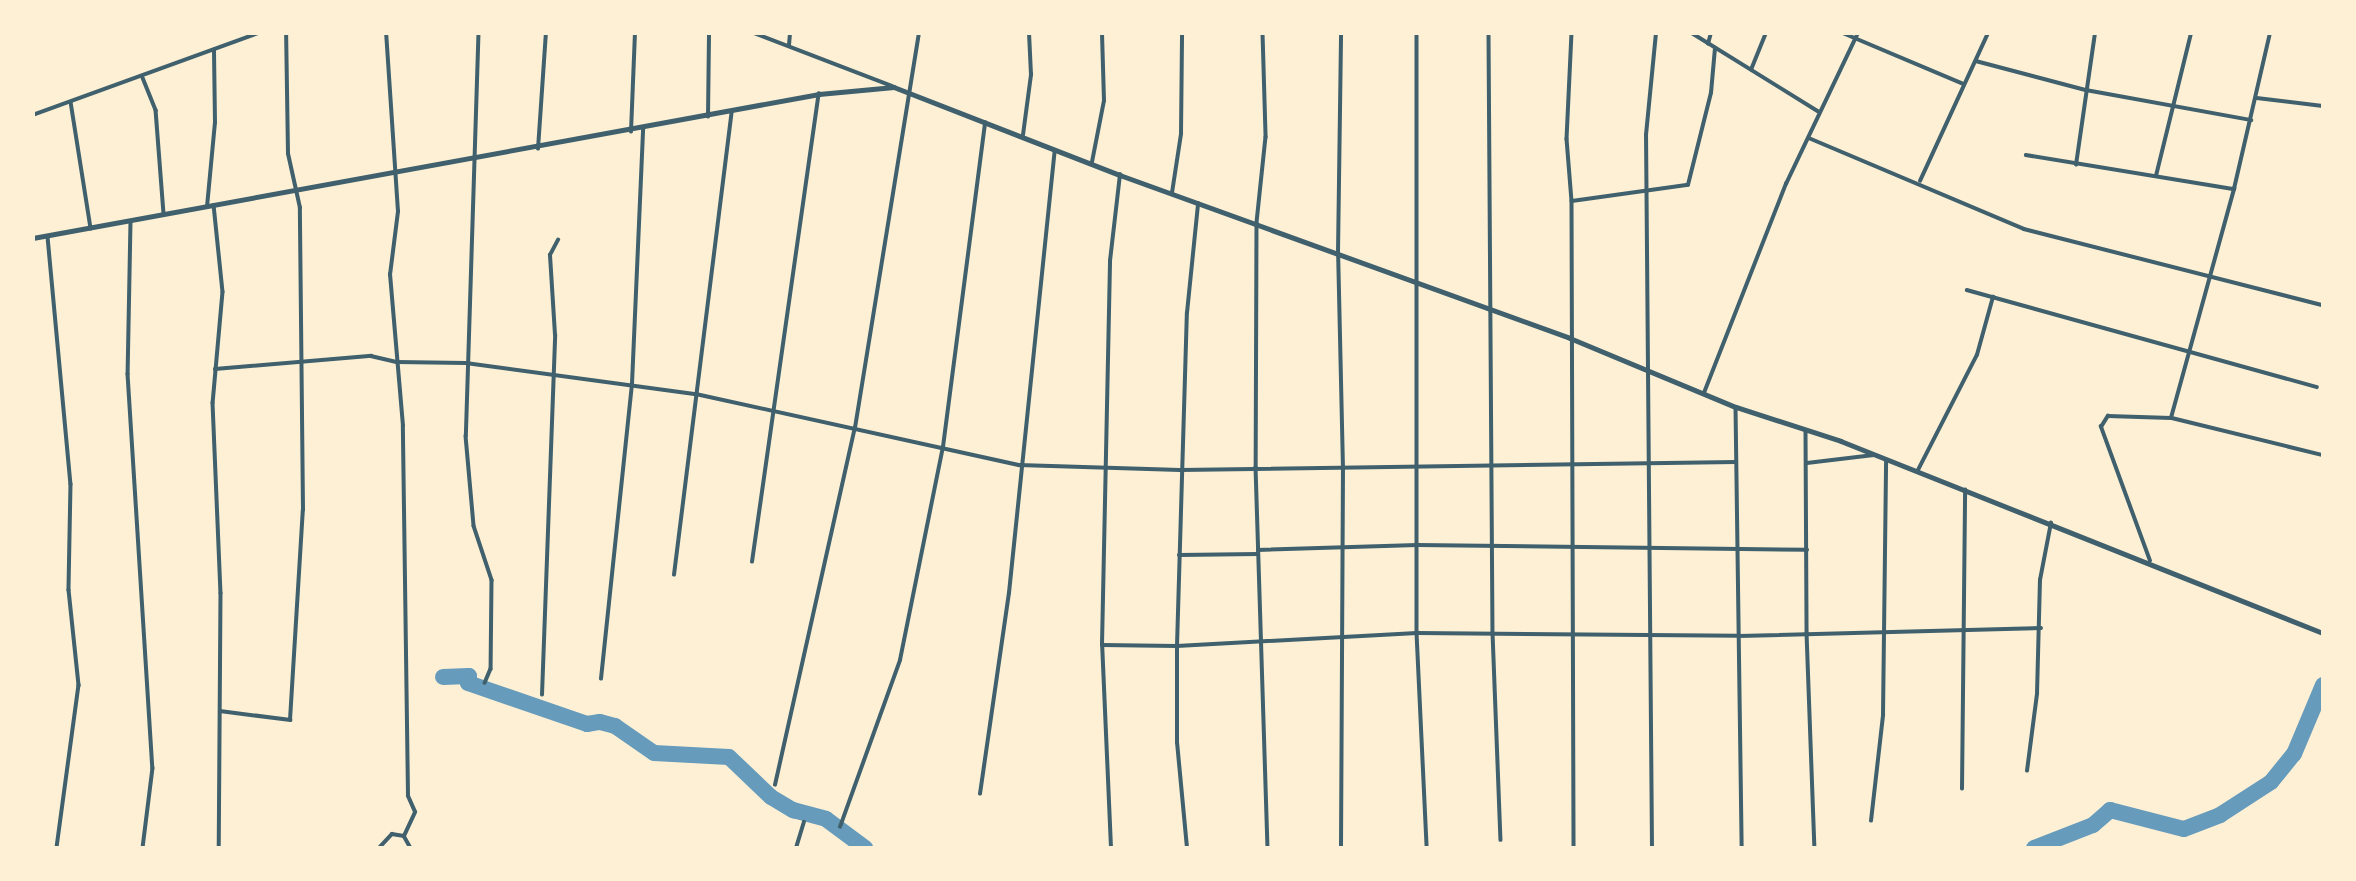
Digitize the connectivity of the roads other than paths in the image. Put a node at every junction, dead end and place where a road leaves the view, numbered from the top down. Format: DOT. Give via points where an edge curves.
graph roads {
  1 [pos="258,33"];
  2 [pos="285,33"];
  3 [pos="386,33"];
  4 [pos="479,33"];
  5 [pos="546,33"];
  6 [pos="635,33"];
  7 [pos="709,33"];
  8 [pos="754,33"];
  9 [pos="790,33"];
  10 [pos="919,33"];
  11 [pos="1029,33"];
  12 [pos="1102,33"];
  13 [pos="1182,33"];
  14 [pos="1263,33"];
  15 [pos="1341,33"];
  16 [pos="1417,33"];
  17 [pos="1489,33"];
  18 [pos="1572,33"];
  19 [pos="1656,33"];
  20 [pos="1692,33"];
  21 [pos="1711,33"];
  22 [pos="1766,33"];
  23 [pos="1843,33"];
  24 [pos="1988,33"];
  25 [pos="2095,33"];
  26 [pos="2191,33"];
  27 [pos="2270,33"];
  28 [pos="1857,36"];
  29 [pos="1708,44"];
  30 [pos="789,45"];
  31 [pos="1715,48"];
  32 [pos="214,50"];
  33 [pos="1976,61"];
  34 [pos="1751,70"];
  35 [pos="144,78"];
  36 [pos="1964,84"];
  37 [pos="894,87"];
  38 [pos="2086,90"];
  39 [pos="819,94"];
  40 [pos="912,94"];
  41 [pos="2257,98"];
  42 [pos="71,102"];
  43 [pos="2323,106"];
  44 [pos="2171,107"];
  45 [pos="732,112"];
  46 [pos="1819,112"];
  47 [pos="33,115"];
  48 [pos="708,117"];
  49 [pos="2251,120"];
  50 [pos="985,122"];
  51 [pos="643,129"];
  52 [pos="631,132"];
  53 [pos="1023,135"];
  54 [pos="1809,138"];
  55 [pos="1055,148"];
  56 [pos="538,149"];
  57 [pos="2026,156"];
  58 [pos="477,160"];
  59 [pos="1092,162"];
  60 [pos="2076,165"];
  61 [pos="394,174"];
  62 [pos="1120,175"];
  63 [pos="2156,176"];
  64 [pos="1920,181"];
  65 [pos="1648,189"];
  66 [pos="2234,189"];
  67 [pos="296,191"];
  68 [pos="1172,193"];
  69 [pos="1572,201"];
  70 [pos="1198,203"];
  71 [pos="214,205"];
  72 [pos="207,207"];
  73 [pos="164,215"];
  74 [pos="131,222"];
  75 [pos="1258,223"];
  76 [pos="92,229"];
  77 [pos="48,237"];
  78 [pos="33,239"];
  79 [pos="558,240"];
  80 [pos="1338,253"];
  81 [pos="2210,274"];
  82 [pos="1415,282"];
  83 [pos="1967,290"];
  84 [pos="1993,297"];
  85 [pos="2323,305"];
  86 [pos="1491,310"];
  87 [pos="1570,338"];
  88 [pos="2186,352"];
  89 [pos="300,361"];
  90 [pos="397,362"];
  91 [pos="466,363"];
  92 [pos="215,369"];
  93 [pos="1646,369"];
  94 [pos="554,375"];
  95 [pos="632,384"];
  96 [pos="2317,387"];
  97 [pos="1704,393"];
  98 [pos="696,394"];
  99 [pos="1736,407"];
  100 [pos="776,410"];
  101 [pos="2171,418"];
  102 [pos="855,428"];
  103 [pos="1807,431"];
  104 [pos="943,447"];
  105 [pos="2323,454"];
  106 [pos="1874,455"];
  107 [pos="1886,461"];
  108 [pos="1736,462"];
  109 [pos="1806,463"];
  110 [pos="1019,465"];
  111 [pos="1492,465"];
  112 [pos="1650,465"];
  113 [pos="1570,466"];
  114 [pos="1256,467"];
  115 [pos="1343,468"];
  116 [pos="1417,468"];
  117 [pos="1108,469"];
  118 [pos="1180,470"];
  119 [pos="1917,472"];
  120 [pos="1965,490"];
  121 [pos="2051,523"];
  122 [pos="1417,545"];
  123 [pos="1493,548"];
  124 [pos="1343,549"];
  125 [pos="1571,549"];
  126 [pos="1807,550"];
  127 [pos="1650,551"];
  128 [pos="1258,552"];
  129 [pos="1739,552"];
  130 [pos="1179,555"];
  131 [pos="2150,561"];
  132 [pos="752,562"];
  133 [pos="674,575"];
  134 [pos="2041,628"];
  135 [pos="1964,629"];
  136 [pos="1885,632"];
  137 [pos="1416,633"];
  138 [pos="1493,633"];
  139 [pos="1807,633"];
  140 [pos="2323,633"];
  141 [pos="1651,634"];
  142 [pos="1573,635"];
  143 [pos="1740,636"];
  144 [pos="1339,637"];
  145 [pos="1259,640"];
  146 [pos="1102,645"];
  147 [pos="1177,646"];
  148 [pos="601,679"];
  149 [pos="485,683"];
  150 [pos="542,695"];
  151 [pos="220,711"];
  152 [pos="2026,771"];
  153 [pos="775,785"];
  154 [pos="1962,789"];
  155 [pos="980,794"];
  156 [pos="1871,821"];
  157 [pos="804,822"];
  158 [pos="840,827"];
  159 [pos="404,836"];
  160 [pos="1501,840"];
  161 [pos="57,848"];
  162 [pos="143,848"];
  163 [pos="219,848"];
  164 [pos="379,848"];
  165 [pos="411,848"];
  166 [pos="796,848"];
  167 [pos="1111,848"];
  168 [pos="1187,848"];
  169 [pos="1268,848"];
  170 [pos="1341,848"];
  171 [pos="1427,848"];
  172 [pos="1574,848"];
  173 [pos="1652,848"];
  174 [pos="1742,848"];
  175 [pos="1815,848"];
  1 -- 32 [label="street"];
  2 -- 67 [label="street" via="286,128"];
  3 -- 61 [label="street"];
  4 -- 58 [label="street"];
  5 -- 56 [label="street"];
  6 -- 52 [label="street"];
  7 -- 48 [label="street"];
  8 -- 30 [label="street"];
  9 -- 30 [label="street"];
  10 -- 40 [label="street"];
  11 -- 53 [label="street" via="1031,75"];
  12 -- 59 [label="street" via="1104,101"];
  13 -- 68 [label="street" via="1181,134"];
  14 -- 75 [label="street" via="1266,137"];
  15 -- 80 [label="street"];
  16 -- 82 [label="street"];
  17 -- 86 [label="street"];
  18 -- 69 [label="street" via="1567,139"];
  19 -- 65 [label="street" via="1647,94"];
  20 -- 29 [label="street"];
  21 -- 29 [label="street"];
  22 -- 34 [label="street"];
  23 -- 28 [label="street"];
  24 -- 33 [label="street"];
  25 -- 38 [label="street"];
  26 -- 44 [label="street"];
  27 -- 41 [label="street"];
  28 -- 36 [label="street"];
  28 -- 46 [label="street"];
  29 -- 31 [label="street"];
  30 -- 37 [label="street"];
  31 -- 34 [label="street"];
  31 -- 65 [label="street" via="1711,93 1688,185"];
  32 -- 35 [label="street"];
  32 -- 72 [label="street" via="215,123"];
  33 -- 36 [label="street"];
  33 -- 38 [label="street"];
  34 -- 46 [label="street"];
  35 -- 42 [label="street"];
  35 -- 73 [label="street" via="156,110"];
  36 -- 64 [label="street"];
  37 -- 39 [label="street"];
  37 -- 40 [label="street"];
  38 -- 44 [label="street"];
  38 -- 60 [label="street"];
  39 -- 45 [label="street"];
  39 -- 100 [label="street"];
  40 -- 50 [label="street"];
  40 -- 102 [label="street"];
  41 -- 43 [label="street"];
  41 -- 49 [label="street"];
  42 -- 47 [label="street"];
  42 -- 76 [label="street"];
  44 -- 49 [label="street"];
  44 -- 63 [label="street"];
  45 -- 48 [label="street"];
  45 -- 98 [label="street"];
  46 -- 54 [label="street"];
  48 -- 51 [label="street"];
  49 -- 66 [label="street"];
  50 -- 53 [label="street"];
  50 -- 104 [label="street"];
  51 -- 52 [label="street"];
  51 -- 95 [label="street"];
  52 -- 56 [label="street"];
  53 -- 55 [label="street"];
  54 -- 64 [label="street"];
  54 -- 97 [label="street"];
  55 -- 59 [label="street"];
  55 -- 110 [label="street"];
  56 -- 58 [label="street"];
  57 -- 60 [label="street"];
  58 -- 61 [label="street"];
  58 -- 91 [label="street"];
  59 -- 62 [label="street"];
  60 -- 63 [label="street"];
  61 -- 67 [label="street"];
  61 -- 90 [label="street" via="398,212 390,275"];
  62 -- 68 [label="street"];
  62 -- 117 [label="street" via="1110,261"];
  63 -- 66 [label="street"];
  64 -- 81 [label="street" via="2025,229"];
  65 -- 69 [label="street"];
  65 -- 93 [label="street"];
  66 -- 81 [label="street"];
  67 -- 71 [label="street"];
  67 -- 89 [label="street"];
  68 -- 70 [label="street"];
  69 -- 87 [label="street"];
  70 -- 75 [label="street"];
  70 -- 118 [label="street" via="1187,313"];
  71 -- 72 [label="street"];
  71 -- 92 [label="street" via="223,292"];
  72 -- 73 [label="street"];
  73 -- 74 [label="street"];
  74 -- 76 [label="street"];
  74 -- 162 [label="street" via="128,374 153,768"];
  75 -- 80 [label="street"];
  75 -- 114 [label="street"];
  76 -- 77 [label="street"];
  77 -- 78 [label="street"];
  77 -- 161 [label="street" via="71,484 69,590 79,685"];
  79 -- 94 [label="street" via="550,256"];
  80 -- 82 [label="street"];
  80 -- 115 [label="street"];
  81 -- 85 [label="street"];
  81 -- 88 [label="street"];
  82 -- 86 [label="street"];
  82 -- 116 [label="street"];
  83 -- 84 [label="street"];
  84 -- 88 [label="street"];
  84 -- 119 [label="street" via="1977,355"];
  86 -- 87 [label="street"];
  86 -- 111 [label="street"];
  87 -- 93 [label="street"];
  87 -- 113 [label="street"];
  88 -- 96 [label="street"];
  88 -- 101 [label="street"];
  89 -- 90 [label="street" via="371,356"];
  89 -- 92 [label="street"];
  89 -- 151 [label="street" via="301,592 290,720"];
  90 -- 91 [label="street"];
  90 -- 159 [label="street" via="403,426 408,796 415,812"];
  91 -- 94 [label="street"];
  91 -- 149 [label="street" via="466,436 474,526 492,580 491,669"];
  92 -- 151 [label="street"];
  93 -- 97 [label="street"];
  93 -- 112 [label="street"];
  94 -- 95 [label="street"];
  94 -- 150 [label="street"];
  95 -- 98 [label="street"];
  95 -- 148 [label="street"];
  97 -- 99 [label="street"];
  98 -- 100 [label="street"];
  98 -- 133 [label="street"];
  99 -- 103 [label="street"];
  99 -- 108 [label="street"];
  100 -- 102 [label="street"];
  100 -- 132 [label="street"];
  101 -- 105 [label="street"];
  101 -- 131 [label="street" via="2108,416 2101,427"];
  102 -- 104 [label="street"];
  102 -- 153 [label="street"];
  103 -- 106 [label="street"];
  103 -- 109 [label="street"];
  104 -- 110 [label="street"];
  104 -- 158 [label="street" via="900,660"];
  106 -- 107 [label="street"];
  106 -- 109 [label="street"];
  107 -- 119 [label="street"];
  107 -- 136 [label="street"];
  108 -- 112 [label="street"];
  108 -- 129 [label="street"];
  109 -- 126 [label="street"];
  110 -- 117 [label="street"];
  110 -- 155 [label="street" via="1009,593"];
  111 -- 113 [label="street"];
  111 -- 116 [label="street"];
  111 -- 123 [label="street"];
  112 -- 113 [label="street"];
  112 -- 127 [label="street"];
  113 -- 125 [label="street"];
  114 -- 115 [label="street"];
  114 -- 118 [label="street"];
  114 -- 128 [label="street"];
  115 -- 116 [label="street"];
  115 -- 124 [label="street"];
  116 -- 122 [label="street"];
  117 -- 118 [label="street"];
  117 -- 146 [label="street"];
  118 -- 130 [label="street"];
  119 -- 120 [label="street"];
  120 -- 121 [label="street"];
  120 -- 135 [label="street"];
  121 -- 131 [label="street"];
  121 -- 134 [label="street" via="2040,580"];
  122 -- 123 [label="street"];
  122 -- 124 [label="street"];
  122 -- 137 [label="street"];
  123 -- 125 [label="street"];
  123 -- 138 [label="street"];
  124 -- 128 [label="street"];
  124 -- 144 [label="street"];
  125 -- 127 [label="street"];
  125 -- 142 [label="street"];
  126 -- 129 [label="street"];
  126 -- 139 [label="street"];
  127 -- 129 [label="street"];
  127 -- 141 [label="street"];
  128 -- 130 [label="street"];
  128 -- 145 [label="street"];
  129 -- 143 [label="street"];
  130 -- 147 [label="street"];
  131 -- 140 [label="street"];
  134 -- 135 [label="street"];
  134 -- 152 [label="street"];
  135 -- 136 [label="street"];
  135 -- 154 [label="street"];
  136 -- 139 [label="street"];
  136 -- 156 [label="street" via="1883,715"];
  137 -- 138 [label="street"];
  137 -- 144 [label="street"];
  137 -- 171 [label="street"];
  138 -- 142 [label="street"];
  138 -- 160 [label="street"];
  139 -- 143 [label="street"];
  139 -- 175 [label="street"];
  141 -- 142 [label="street"];
  141 -- 143 [label="street"];
  141 -- 173 [label="street"];
  142 -- 172 [label="street"];
  143 -- 174 [label="street"];
  144 -- 145 [label="street"];
  144 -- 170 [label="street"];
  145 -- 147 [label="street"];
  145 -- 169 [label="street"];
  146 -- 147 [label="street"];
  146 -- 167 [label="street"];
  147 -- 168 [label="street" via="1177,743"];
  151 -- 163 [label="street"];
  157 -- 166 [label="street"];
  159 -- 164 [label="street" via="392,834"];
  159 -- 165 [label="street"];
}
